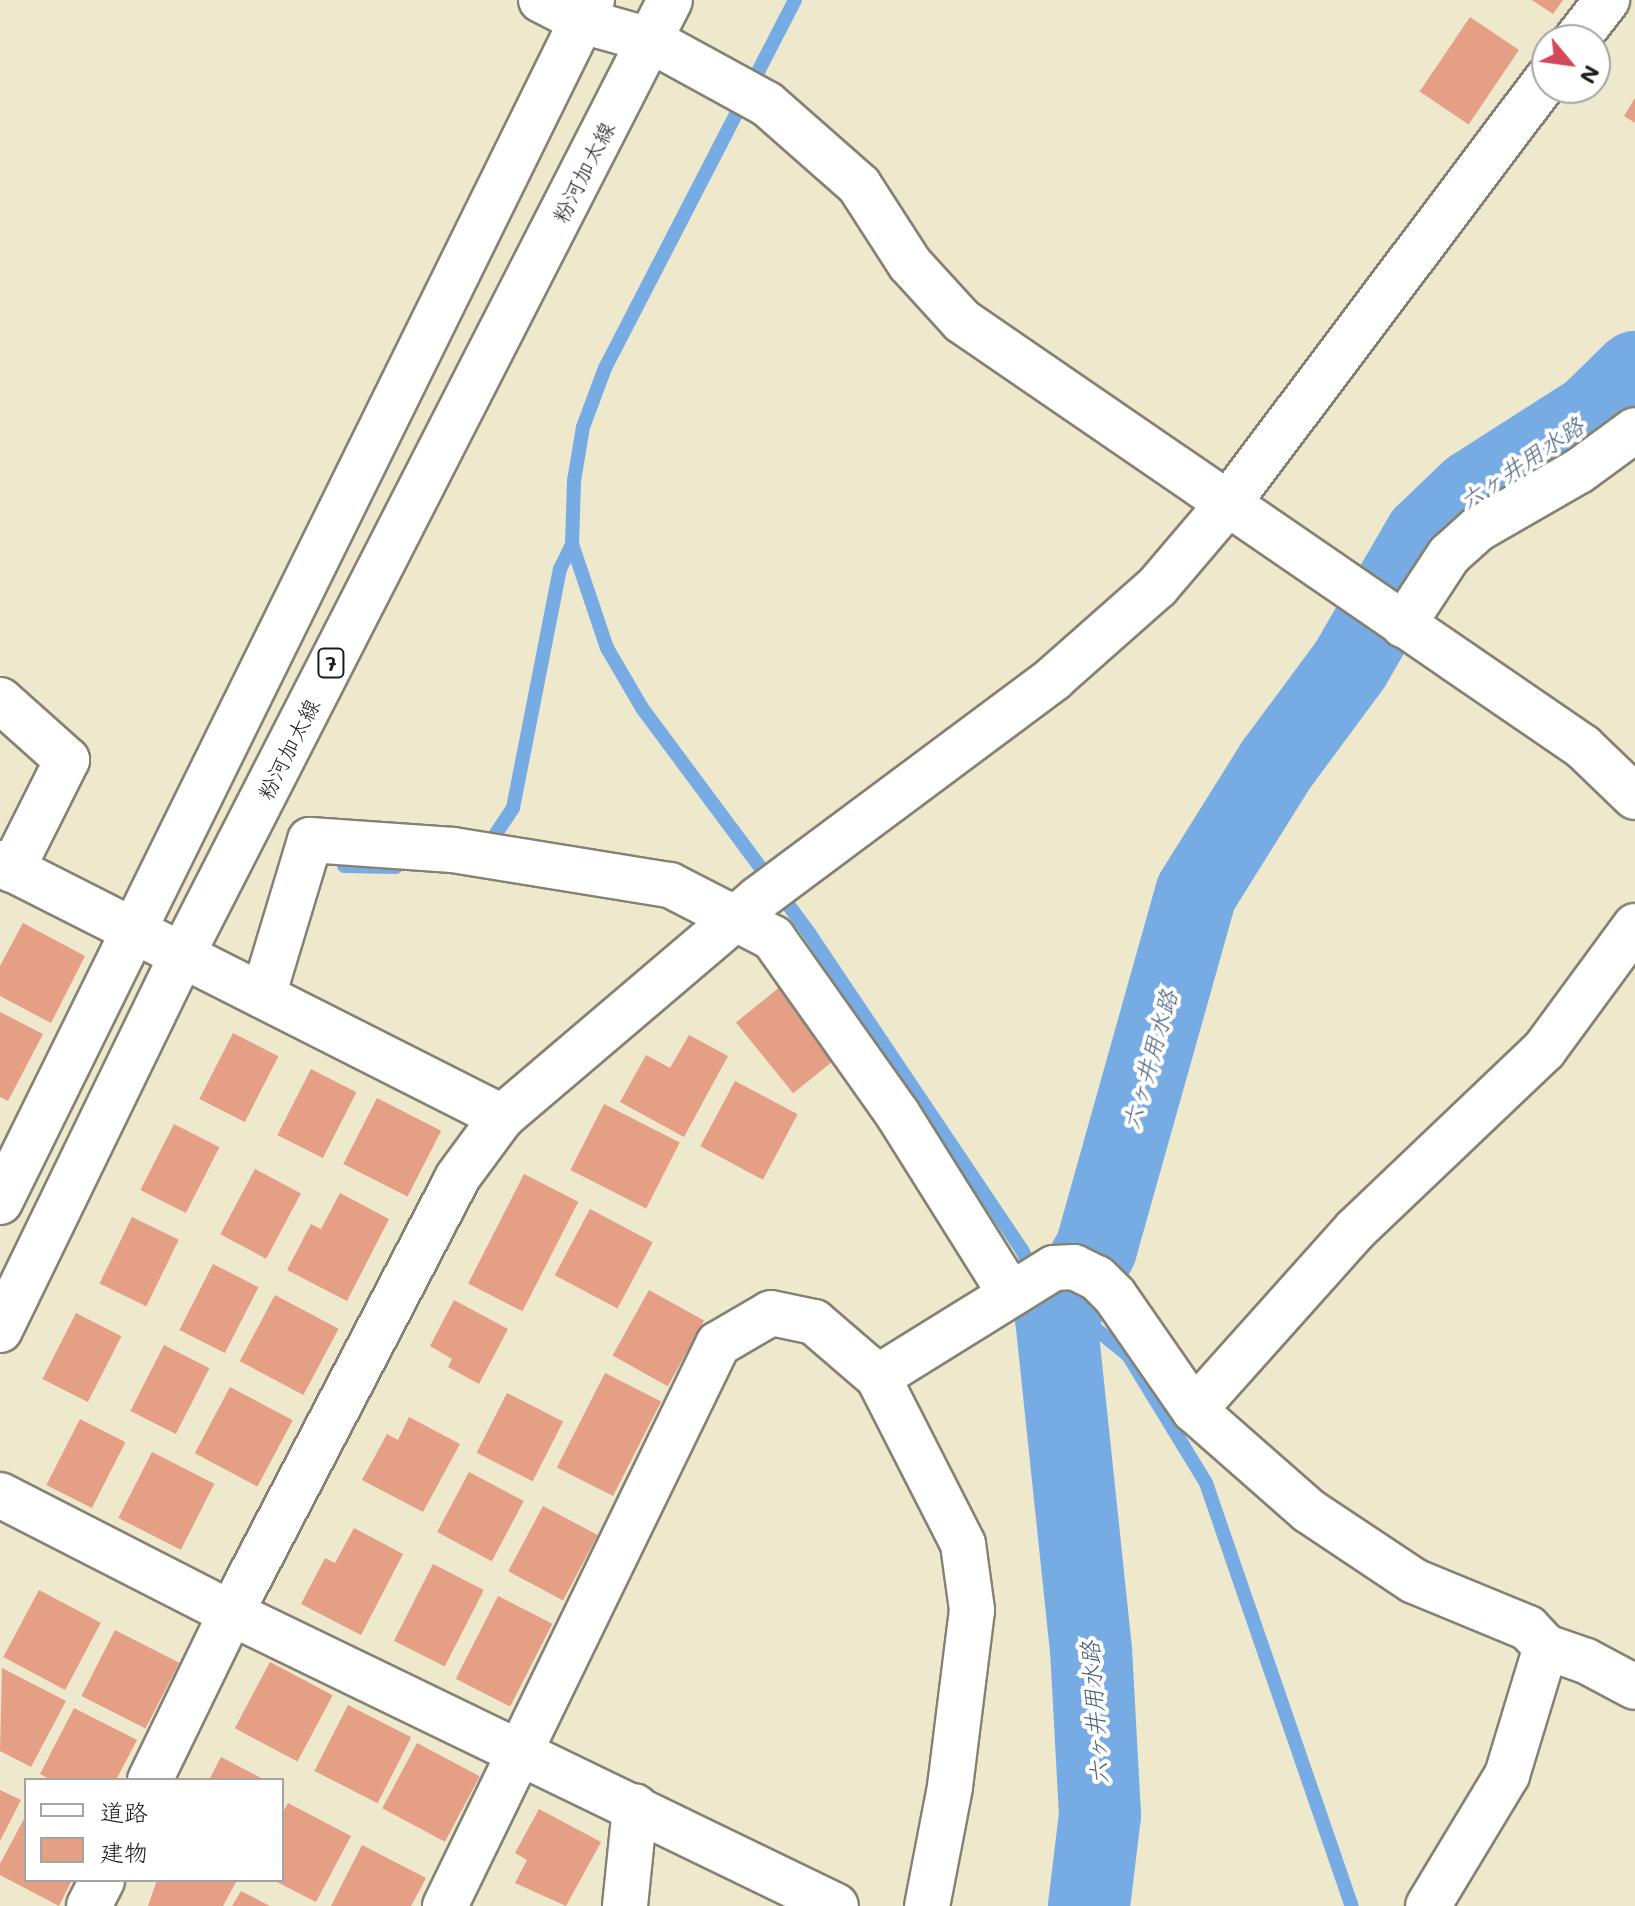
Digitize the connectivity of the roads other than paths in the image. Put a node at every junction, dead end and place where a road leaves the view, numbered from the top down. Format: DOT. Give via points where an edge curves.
graph roads {
  1 [pos="541,0"];
  2 [pos="670,0"];
  3 [pos="1607,0"];
  4 [pos="587,10"];
  5 [pos="1588,24"];
  6 [pos="650,40"];
  7 [pos="1531,100"];
  8 [pos="1635,430"];
  9 [pos="1226,506"];
  10 [pos="1388,614"];
  11 [pos="0,700"];
  12 [pos="1635,797"];
  13 [pos="6,866"];
  14 [pos="748,907"];
  15 [pos="1635,926"];
  16 [pos="132,928"];
  17 [pos="182,955"];
  18 [pos="263,996"];
  19 [pos="502,1117"];
  20 [pos="0,1202"];
  21 [pos="1051,1279"];
  22 [pos="0,1330"];
  23 [pos="878,1377"];
  24 [pos="1194,1410"];
  25 [pos="0,1495"];
  26 [pos="231,1613"];
  27 [pos="1546,1647"];
  28 [pos="1635,1687"];
  29 [pos="521,1750"];
  30 [pos="151,1778"];
  31 [pos="635,1807"];
  32 [pos="101,1882"];
  33 [pos="89,1906"];
  34 [pos="445,1906"];
  35 [pos="625,1906"];
  36 [pos="836,1906"];
  37 [pos="927,1906"];
  38 [pos="1428,1906"];
  1 -- 4 [label="street"];
  2 -- 6 [label="street, 粉河加太線 / 7"];
  3 -- 5 [label="street"];
  4 -- 6 [label="street"];
  4 -- 16 [label="street"];
  6 -- 9 [label="street" via="767,104 859,185 910,264 962,321"];
  6 -- 17 [label="street, 粉河加太線 / 7"];
  7 -- 9 [label="street"];
  8 -- 10 [label="street" via="1579,471 1478,529"];
  9 -- 10 [label="street"];
  9 -- 14 [label="street" via="1157,587 1054,678"];
  10 -- 12 [label="street" via="1583,747"];
  11 -- 13 [label="street" via="67,760"];
  13 -- 16 [label="street"];
  14 -- 18 [label="street" via="643,878 497,855 310,840"];
  14 -- 19 [label="street"];
  14 -- 21 [label="street" via="897,1113"];
  15 -- 24 [label="street" via="1544,1050 1356,1229"];
  16 -- 17 [label="street"];
  16 -- 20 [label="street"];
  17 -- 18 [label="street"];
  17 -- 22 [label="street, 粉河加太線 / 7"];
  18 -- 19 [label="street"];
  19 -- 26 [label="street" via="457,1178"];
  21 -- 23 [label="street"];
  21 -- 24 [label="street"];
  23 -- 29 [label="street" via="814,1322 771,1313 718,1344"];
  23 -- 37 [label="street" via="963,1544 972,1610 950,1787"];
  24 -- 27 [label="street" via="1309,1511 1414,1581 1528,1628"];
  25 -- 26 [label="street"];
  26 -- 29 [label="street"];
  26 -- 30 [label="street"];
  27 -- 28 [label="street"];
  27 -- 38 [label="street" via="1507,1775"];
  29 -- 31 [label="street"];
  29 -- 34 [label="street"];
  31 -- 35 [label="street"];
  31 -- 36 [label="street"];
  32 -- 33 [label="street"];
}
